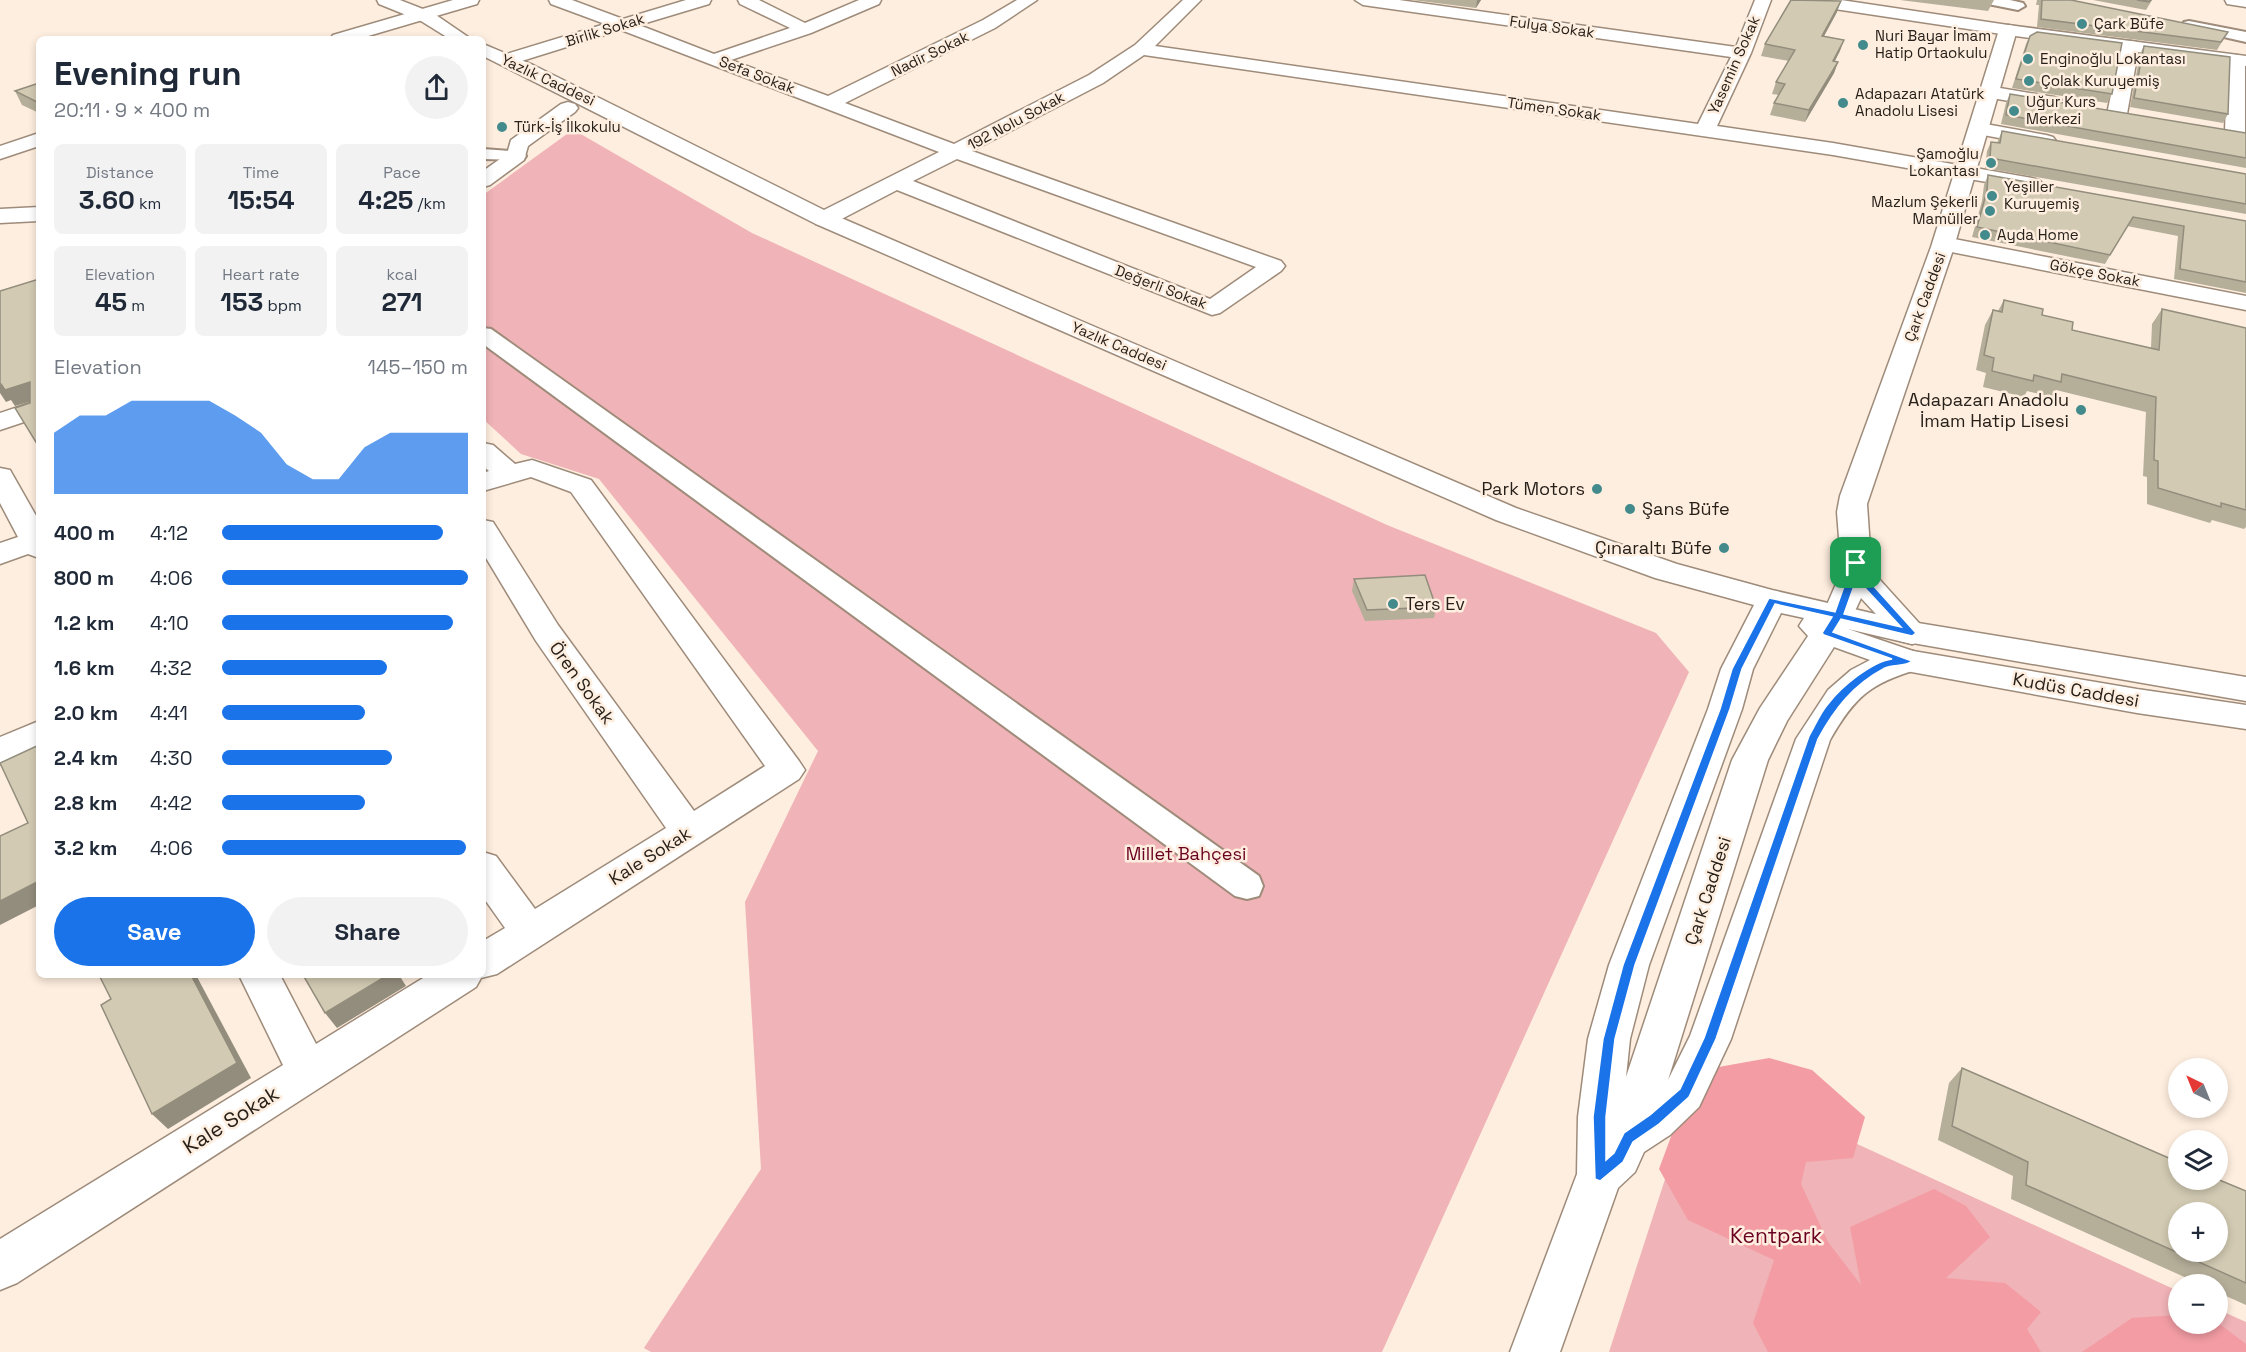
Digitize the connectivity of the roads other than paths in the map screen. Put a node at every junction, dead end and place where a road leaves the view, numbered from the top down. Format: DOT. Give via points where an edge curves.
graph roads {
  1 [pos="385,0"];
  2 [pos="471,0"];
  3 [pos="481,0"];
  4 [pos="557,0"];
  5 [pos="703,0"];
  6 [pos="746,0"];
  7 [pos="870,0"];
  8 [pos="1029,0"];
  9 [pos="1193,0"];
  10 [pos="1363,0"];
  11 [pos="1762,0"];
  12 [pos="1808,0"];
  13 [pos="1867,0"];
  14 [pos="1988,0"];
  15 [pos="2233,0"];
  16 [pos="2246,2"];
  17 [pos="2015,14"];
  18 [pos="423,15"];
  19 [pos="2177,22"];
  20 [pos="624,24"];
  21 [pos="805,29"];
  22 [pos="350,36"];
  23 [pos="369,36"];
  24 [pos="457,36"];
  25 [pos="2246,37"];
  26 [pos="2130,46"];
  27 [pos="1140,49"];
  28 [pos="486,50"];
  29 [pos="1742,53"];
  30 [pos="2243,58"];
  31 [pos="716,59"];
  32 [pos="507,60"];
  33 [pos="1988,92"];
  34 [pos="829,103"];
  35 [pos="2070,106"];
  36 [pos="2094,110"];
  37 [pos="574,112"];
  38 [pos="2117,114"];
  39 [pos="2140,118"];
  40 [pos="1980,129"];
  41 [pos="2211,129"];
  42 [pos="1705,130"];
  43 [pos="2240,134"];
  44 [pos="36,140"];
  45 [pos="2061,143"];
  46 [pos="36,147"];
  47 [pos="957,152"];
  48 [pos="0,153"];
  49 [pos="486,154"];
  50 [pos="517,156"];
  51 [pos="0,159"];
  52 [pos="1966,172"];
  53 [pos="486,179"];
  54 [pos="896,182"];
  55 [pos="2048,187"];
  56 [pos="36,214"];
  57 [pos="0,216"];
  58 [pos="824,219"];
  59 [pos="1944,244"];
  60 [pos="2246,303"];
  61 [pos="486,336"];
  62 [pos="36,409"];
  63 [pos="0,422"];
  64 [pos="486,457"];
  65 [pos="0,476"];
  66 [pos="496,478"];
  67 [pos="486,534"];
  68 [pos="36,543"];
  69 [pos="36,545"];
  70 [pos="0,554"];
  71 [pos="1856,563"];
  72 [pos="1772,600"];
  73 [pos="1833,624"];
  74 [pos="1909,647"];
  75 [pos="2246,688"];
  76 [pos="2246,717"];
  77 [pos="36,736"];
  78 [pos="0,751"];
  79 [pos="689,831"];
  80 [pos="486,871"];
  81 [pos="1247,886"];
  82 [pos="530,932"];
  83 [pos="486,960"];
  84 [pos="260,978"];
  85 [pos="457,978"];
  86 [pos="308,1072"];
  87 [pos="1628,1137"];
  88 [pos="1600,1174"];
  89 [pos="0,1266"];
  90 [pos="1535,1352"];
  1 -- 18 [label="street"];
  2 -- 18 [label="street"];
  3 -- 18 [label="street"];
  4 -- 20 [label="street, Sefa Sokak"];
  5 -- 20 [label="street, Birlik Sokak"];
  6 -- 21 [label="street"];
  7 -- 21 [label="street"];
  8 -- 34 [label="street, Nadir Sokak" via="990,24"];
  9 -- 27 [label="street, 192 Nolu Sokak"];
  10 -- 29 [label="street, Fulya Sokak"];
  11 -- 29 [label="street, Yasemin Sokak"];
  12 -- 17 [label="street"];
  13 -- 17 [label="street" via="1993,21"];
  14 -- 17 [label="street"];
  15 -- 16 [label="street"];
  17 -- 26 [label="street"];
  17 -- 30 [label="street" via="2033,24"];
  17 -- 33 [label="street, Çark Caddesi"];
  18 -- 22 [label="street"];
  18 -- 23 [label="street"];
  18 -- 24 [label="street"];
  19 -- 25 [label="street"];
  20 -- 31 [label="street, Sefa Sokak"];
  20 -- 32 [label="street, Birlik Sokak"];
  21 -- 31 [label="street"];
  26 -- 30 [label="street"];
  26 -- 38 [label="street"];
  27 -- 42 [label="street, Tümen Sokak"];
  27 -- 47 [label="street, 192 Nolu Sokak" via="1096,79"];
  28 -- 32 [label="street, Yazlık Caddesi"];
  29 -- 42 [label="street, Yasemin Sokak"];
  30 -- 43 [label="street"];
  31 -- 34 [label="street, Sefa Sokak"];
  32 -- 58 [label="street, Yazlık Caddesi"];
  33 -- 35 [label="street"];
  33 -- 40 [label="street, Çark Caddesi"];
  34 -- 47 [label="street, Sefa Sokak"];
  36 -- 38 [label="street"];
  37 -- 50 [label="street" via="518,144"];
  38 -- 39 [label="street"];
  40 -- 45 [label="street"];
  40 -- 52 [label="street, Çark Caddesi"];
  41 -- 43 [label="street"];
  42 -- 52 [label="street, Tümen Sokak"];
  44 -- 48 [label="street"];
  46 -- 51 [label="street"];
  47 -- 54 [label="street, 192 Nolu Sokak"];
  47 -- 54 [label="street, Değerli Sokak" via="1273,266 1212,308"];
  49 -- 50 [label="street"];
  50 -- 53 [label="street"];
  52 -- 55 [label="street, Tümen Sokak"];
  52 -- 59 [label="street, Çark Caddesi"];
  54 -- 58 [label="street, 192 Nolu Sokak"];
  56 -- 57 [label="street"];
  58 -- 72 [label="street, Yazlık Caddesi" via="1506,514 1666,571"];
  59 -- 60 [label="street, Gökçe Sokak"];
  59 -- 71 [label="street, Çark Caddesi" via="1852,500"];
  61 -- 81 [label="street"];
  62 -- 63 [label="street"];
  64 -- 66 [label="street"];
  65 -- 68 [label="street"];
  66 -- 79 [label="street, Kale Sokak" via="532,468 581,486 787,770"];
  67 -- 79 [label="street, Ören Sokak" via="547,633"];
  69 -- 70 [label="street"];
  71 -- 73 [label="street, Çark Caddesi"];
  71 -- 74 [label="street"];
  72 -- 73 [label="street, Yazlık Caddesi"];
  72 -- 88 [label="street, Çark Caddesi" via="1737,669 1629,965 1609,1039 1599,1117"];
  73 -- 74 [label="street, Yazlık Caddesi"];
  73 -- 87 [label="street, Çark Caddesi" via="1772,717 1750,760"];
  74 -- 75 [label="street, Kudüs Caddesi"];
  74 -- 76 [label="street, Kudüs Caddesi" via="2137,701"];
  74 -- 87 [label="street" via="1863,677 1831,706 1813,739 1710,1039 1684,1093 1655,1120"];
  77 -- 78 [label="street"];
  79 -- 82 [label="street, Kale Sokak"];
  80 -- 82 [label="street"];
  82 -- 83 [label="street, Kale Sokak"];
  84 -- 86 [label="street"];
  85 -- 86 [label="street, Kale Sokak"];
  86 -- 89 [label="street, Kale Sokak"];
  87 -- 88 [label="street, Çark Caddesi" via="1619,1157"];
  88 -- 90 [label="street, Çark Caddesi"];
}
